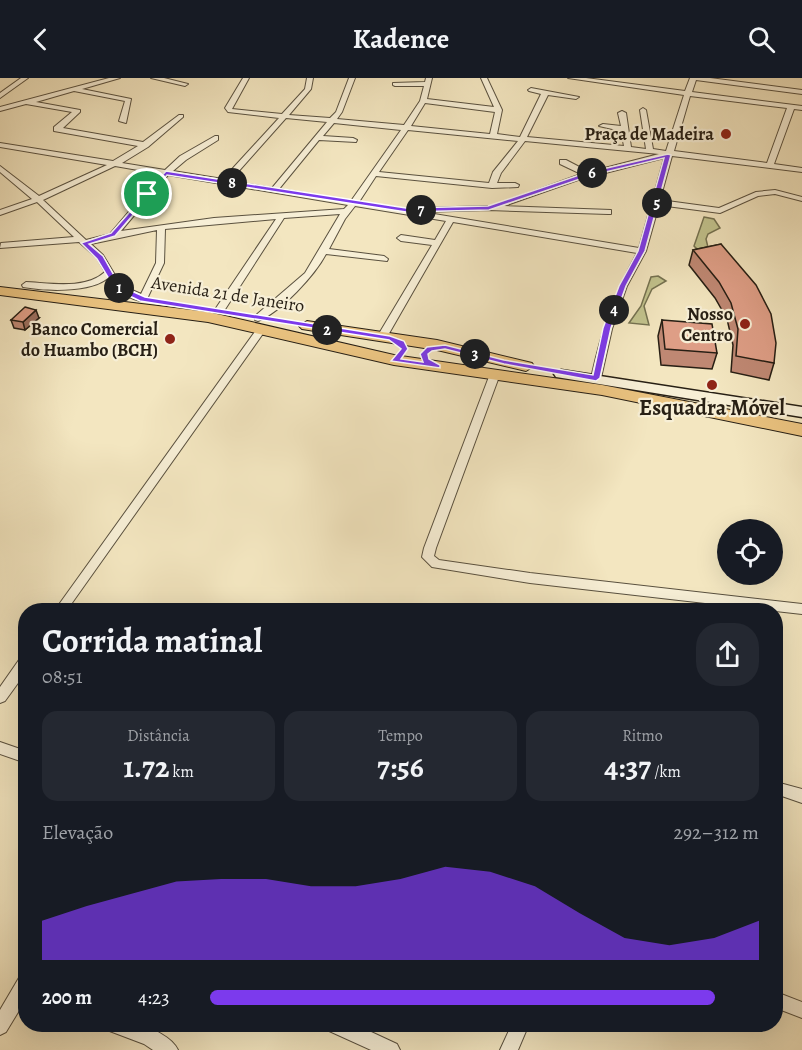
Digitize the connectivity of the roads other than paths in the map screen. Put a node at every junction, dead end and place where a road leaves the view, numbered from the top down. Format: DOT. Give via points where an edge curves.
graph roads {
  1 [pos="25,78"];
  2 [pos="117,78"];
  3 [pos="154,78"];
  4 [pos="246,78"];
  5 [pos="310,78"];
  6 [pos="352,78"];
  7 [pos="484,78"];
  8 [pos="571,78"];
  9 [pos="694,78"];
  10 [pos="586,79"];
  11 [pos="428,81"];
  12 [pos="623,81"];
  13 [pos="185,84"];
  14 [pos="395,84"];
  15 [pos="72,89"];
  16 [pos="531,90"];
  17 [pos="802,92"];
  18 [pos="545,93"];
  19 [pos="688,93"];
  20 [pos="0,96"];
  21 [pos="576,97"];
  22 [pos="423,101"];
  23 [pos="26,102"];
  24 [pos="790,107"];
  25 [pos="802,108"];
  26 [pos="0,109"];
  27 [pos="499,110"];
  28 [pos="643,110"];
  29 [pos="622,113"];
  30 [pos="181,116"];
  31 [pos="282,116"];
  32 [pos="123,121"];
  33 [pos="331,121"];
  34 [pos="603,126"];
  35 [pos="406,128"];
  36 [pos="626,129"];
  37 [pos="493,135"];
  38 [pos="215,138"];
  39 [pos="522,139"];
  40 [pos="353,140"];
  41 [pos="315,141"];
  42 [pos="0,144"];
  43 [pos="145,145"];
  44 [pos="341,147"];
  45 [pos="628,149"];
  46 [pos="650,151"];
  47 [pos="669,154"];
  48 [pos="563,162"];
  49 [pos="115,166"];
  50 [pos="770,166"];
  51 [pos="0,168"];
  52 [pos="802,170"];
  53 [pos="166,173"];
  54 [pos="375,174"];
  55 [pos="587,174"];
  56 [pos="225,182"];
  57 [pos="515,185"];
  58 [pos="492,186"];
  59 [pos="274,190"];
  60 [pos="802,199"];
  61 [pos="39,200"];
  62 [pos="657,202"];
  63 [pos="353,204"];
  64 [pos="489,208"];
  65 [pos="406,210"];
  66 [pos="346,211"];
  67 [pos="608,212"];
  68 [pos="0,213"];
  69 [pos="281,217"];
  70 [pos="450,221"];
  71 [pos="161,227"];
  72 [pos="113,235"];
  73 [pos="401,238"];
  74 [pos="81,241"];
  75 [pos="438,243"];
  76 [pos="1,246"];
  77 [pos="324,251"];
  78 [pos="642,251"];
  79 [pos="384,259"];
  80 [pos="109,273"];
  81 [pos="0,283"];
  82 [pos="26,285"];
  83 [pos="0,291"];
  84 [pos="143,299"];
  85 [pos="219,311"];
  86 [pos="260,323"];
  87 [pos="386,337"];
  88 [pos="445,347"];
  89 [pos="394,360"];
  90 [pos="437,367"];
  91 [pos="495,374"];
  92 [pos="561,374"];
  93 [pos="596,378"];
  94 [pos="802,412"];
  95 [pos="802,422"];
  96 [pos="802,432"];
  97 [pos="66,603"];
  98 [pos="749,603"];
  99 [pos="783,607"];
  100 [pos="802,609"];
  101 [pos="18,672"];
  102 [pos="0,697"];
  103 [pos="0,748"];
  104 [pos="18,754"];
  105 [pos="783,790"];
  106 [pos="802,796"];
  107 [pos="18,1002"];
  108 [pos="783,1003"];
  109 [pos="802,1010"];
  110 [pos="0,1026"];
  111 [pos="135,1032"];
  112 [pos="358,1032"];
  113 [pos="517,1032"];
  114 [pos="169,1050"];
  115 [pos="391,1050"];
  116 [pos="509,1050"];
  1 -- 20 [label="street"];
  2 -- 15 [label="street"];
  3 -- 13 [label="street"];
  4 -- 31 [label="street" via="228,110"];
  5 -- 31 [label="street" via="308,89"];
  6 -- 33 [label="street" via="344,105"];
  7 -- 27 [label="street"];
  8 -- 10 [label="street"];
  9 -- 17 [label="street"];
  9 -- 19 [label="street"];
  10 -- 12 [label="street"];
  11 -- 14 [label="street"];
  11 -- 22 [label="street"];
  12 -- 19 [label="street"];
  15 -- 23 [label="street"];
  15 -- 32 [label="street" via="129,100"];
  16 -- 18 [label="street"];
  18 -- 21 [label="street"];
  18 -- 39 [label="street"];
  19 -- 24 [label="street"];
  19 -- 47 [label="street"];
  22 -- 27 [label="street"];
  22 -- 35 [label="street"];
  23 -- 26 [label="street"];
  23 -- 43 [label="street" via="78,111 57,129"];
  24 -- 25 [label="street"];
  24 -- 50 [label="street"];
  27 -- 37 [label="street"];
  28 -- 46 [label="street"];
  29 -- 36 [label="street"];
  30 -- 43 [label="street"];
  31 -- 33 [label="street"];
  31 -- 56 [label="street"];
  33 -- 35 [label="street"];
  33 -- 41 [label="street"];
  34 -- 36 [label="street"];
  35 -- 37 [label="street"];
  35 -- 54 [label="street"];
  36 -- 45 [label="street"];
  37 -- 39 [label="street"];
  38 -- 53 [label="street"];
  39 -- 45 [label="street"];
  39 -- 58 [label="street" via="497,172"];
  40 -- 41 [label="street"];
  41 -- 44 [label="street"];
  41 -- 59 [label="street"];
  42 -- 49 [label="street"];
  43 -- 49 [label="street"];
  45 -- 46 [label="street"];
  46 -- 47 [label="street"];
  47 -- 50 [label="street"];
  47 -- 55 [label="street"];
  47 -- 62 [label="street"];
  48 -- 55 [label="street"];
  49 -- 53 [label="street"];
  49 -- 61 [label="street"];
  50 -- 52 [label="street"];
  51 -- 61 [label="street"];
  53 -- 56 [label="street"];
  53 -- 72 [label="street"];
  54 -- 58 [label="street"];
  54 -- 63 [label="street"];
  55 -- 64 [label="street"];
  56 -- 59 [label="street"];
  57 -- 58 [label="street"];
  59 -- 63 [label="street"];
  60 -- 62 [label="street" via="775,192 756,194 720,211"];
  61 -- 68 [label="street"];
  61 -- 74 [label="street"];
  62 -- 78 [label="street"];
  63 -- 65 [label="street"];
  63 -- 66 [label="street"];
  64 -- 65 [label="street"];
  64 -- 67 [label="street"];
  65 -- 70 [label="street"];
  66 -- 69 [label="street"];
  66 -- 77 [label="street"];
  69 -- 71 [label="street"];
  69 -- 85 [label="street"];
  70 -- 75 [label="street"];
  70 -- 78 [label="street"];
  71 -- 72 [label="street"];
  71 -- 84 [label="street" via="160,263"];
  72 -- 74 [label="street"];
  73 -- 75 [label="street"];
  74 -- 76 [label="street"];
  74 -- 80 [label="street" via="100,257"];
  75 -- 87 [label="street"];
  77 -- 79 [label="street"];
  77 -- 86 [label="street" via="309,276"];
  78 -- 93 [label="street" via="622,286 607,328"];
  80 -- 82 [label="street" via="102,281 87,285"];
  80 -- 84 [label="street" via="117,287"];
  81 -- 82 [label="main road, Avenida 21 de Janeiro"];
  82 -- 84 [label="main road, Avenida 21 de Janeiro"];
  83 -- 86 [label="main road, Avenida 21 de Janeiro"];
  84 -- 85 [label="main road, Avenida 21 de Janeiro"];
  85 -- 86 [label="main road, Avenida 21 de Janeiro"];
  86 -- 87 [label="main road, Avenida 21 de Janeiro"];
  86 -- 89 [label="main road, Avenida 21 de Janeiro"];
  86 -- 97 [label="street"];
  87 -- 88 [label="main road, Avenida 21 de Janeiro"];
  87 -- 89 [label="main road" via="405,349"];
  88 -- 90 [label="main road" via="424,354 425,360"];
  88 -- 92 [label="main road, Avenida 21 de Janeiro"];
  89 -- 90 [label="main road, Avenida 21 de Janeiro"];
  90 -- 91 [label="main road, Avenida 21 de Janeiro"];
  91 -- 96 [label="main road, Avenida 21 de Janeiro" via="602,390 750,418"];
  91 -- 98 [label="street" via="428,557 436,564 530,578"];
  92 -- 93 [label="main road"];
  92 -- 95 [label="main road, Avenida 21 de Janeiro"];
  93 -- 94 [label="main road"];
  99 -- 100 [label="street"];
  101 -- 102 [label="street"];
  103 -- 104 [label="street"];
  105 -- 106 [label="street"];
  107 -- 110 [label="street"];
  108 -- 109 [label="street"];
  111 -- 114 [label="street"];
  112 -- 115 [label="street"];
  113 -- 116 [label="street"];
}
